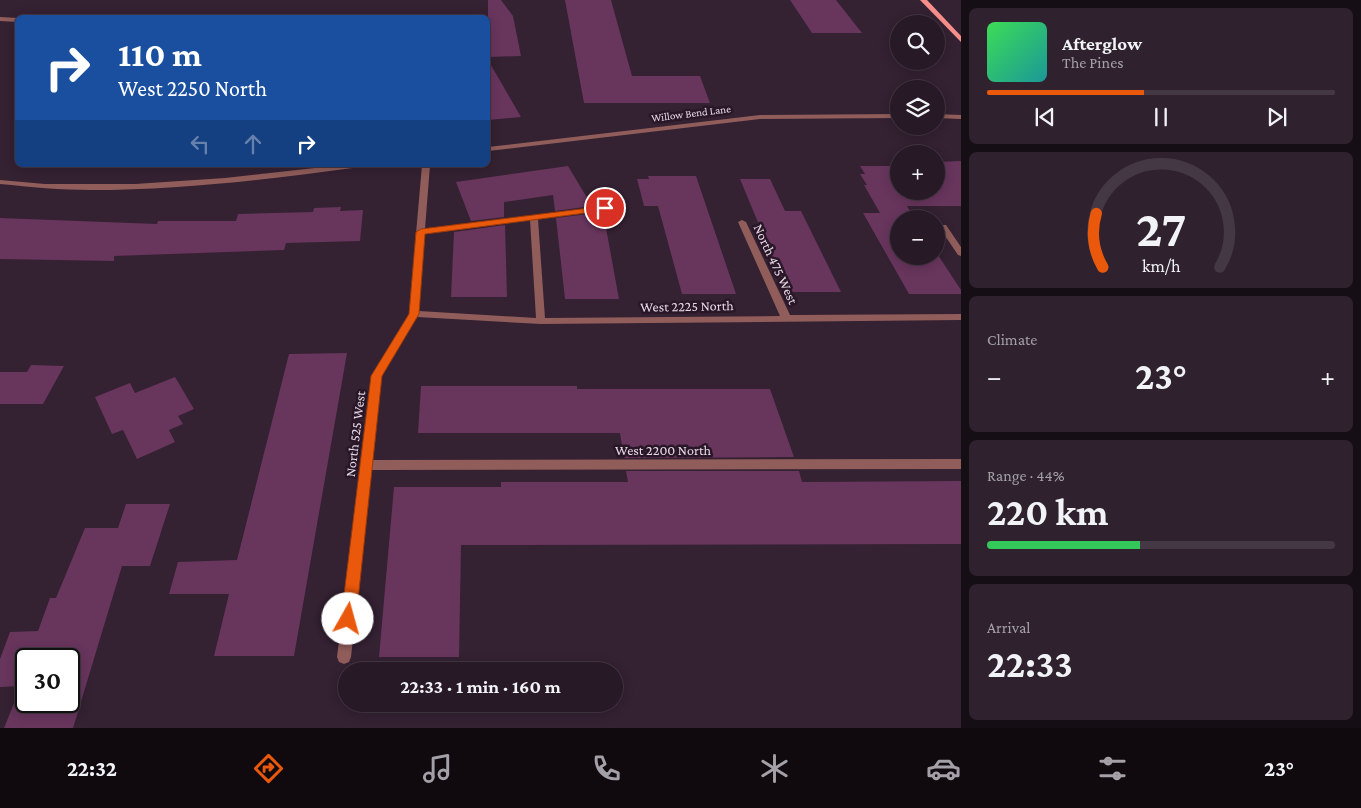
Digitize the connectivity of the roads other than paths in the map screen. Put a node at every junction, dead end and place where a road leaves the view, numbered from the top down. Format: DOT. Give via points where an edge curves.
graph roads {
  1 [pos="923,0"];
  2 [pos="0,19"];
  3 [pos="15,20"];
  4 [pos="961,40"];
  5 [pos="890,116"];
  6 [pos="945,116"];
  7 [pos="961,117"];
  8 [pos="490,149"];
  9 [pos="344,167"];
  10 [pos="426,167"];
  11 [pos="0,182"];
  12 [pos="605,208"];
  13 [pos="534,217"];
  14 [pos="742,222"];
  15 [pos="945,231"];
  16 [pos="421,232"];
  17 [pos="961,253"];
  18 [pos="414,314"];
  19 [pos="961,317"];
  20 [pos="786,318"];
  21 [pos="541,321"];
  22 [pos="961,464"];
  23 [pos="366,466"];
  24 [pos="344,657"];
  1 -- 4 [label="main road"];
  2 -- 3 [label="street"];
  5 -- 8 [label="street, Willow Bend Lane" via="750,118"];
  6 -- 7 [label="street"];
  9 -- 11 [label="street" via="225,182 127,188"];
  10 -- 16 [label="street, North 525 West"];
  12 -- 13 [label="street"];
  13 -- 16 [label="street"];
  13 -- 21 [label="street"];
  14 -- 20 [label="street, North 475 West"];
  15 -- 17 [label="street"];
  16 -- 18 [label="street, North 525 West"];
  18 -- 21 [label="street, West 2225 North"];
  18 -- 23 [label="street, North 525 West" via="376,376"];
  19 -- 20 [label="street, West 2225 North"];
  20 -- 21 [label="street, West 2225 North"];
  22 -- 23 [label="street, West 2200 North"];
  23 -- 24 [label="street, North 525 West"];
}
